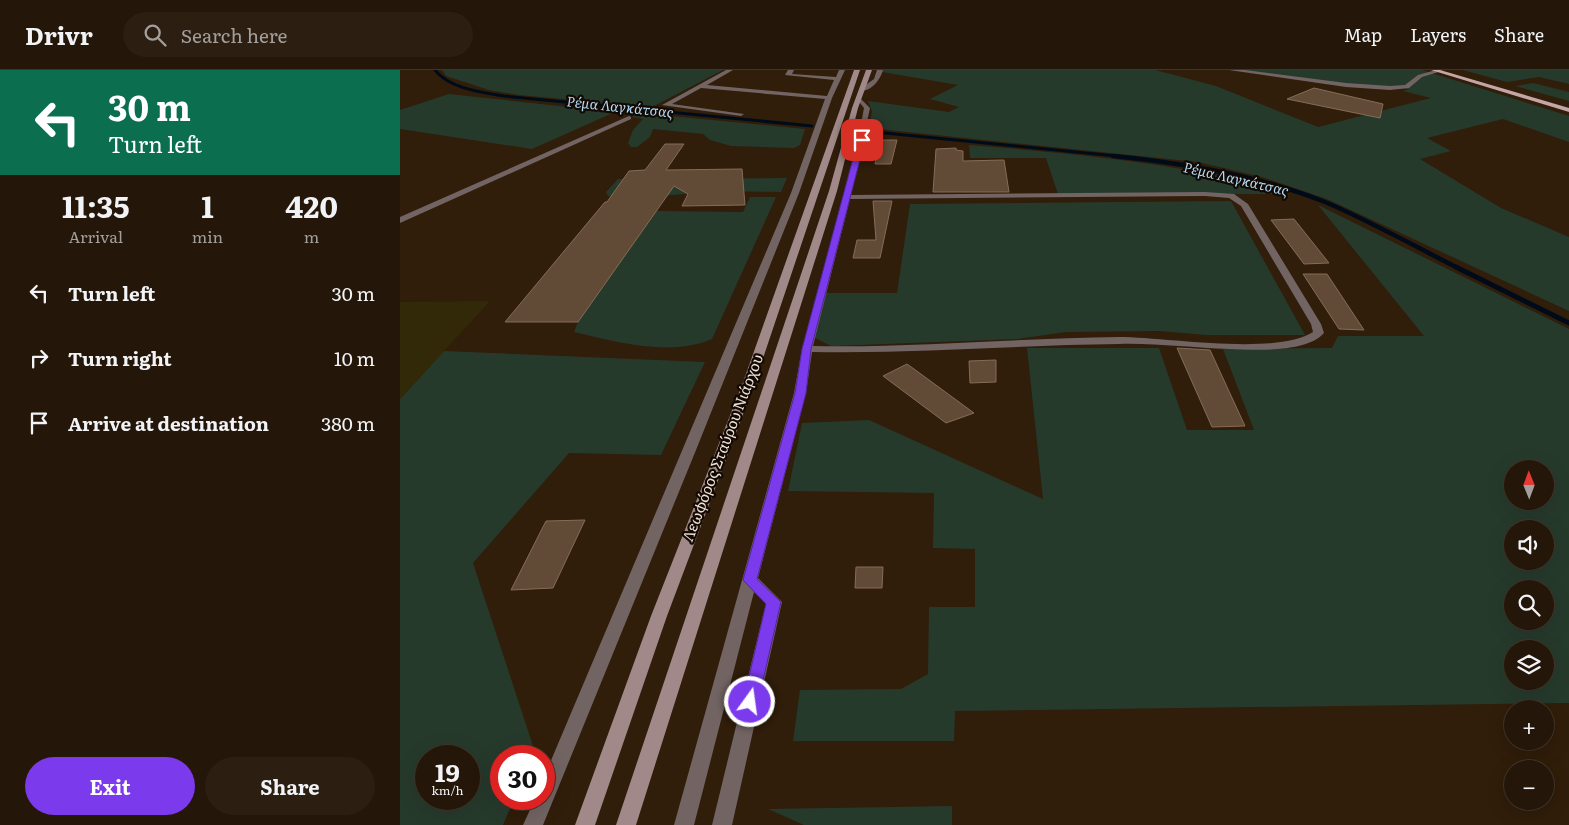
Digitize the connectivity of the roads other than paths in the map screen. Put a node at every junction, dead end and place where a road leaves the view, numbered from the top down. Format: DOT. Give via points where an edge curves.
graph roads {
  1 [pos="730,70"];
  2 [pos="791,70"];
  3 [pos="842,70"];
  4 [pos="857,70"];
  5 [pos="870,70"];
  6 [pos="880,70"];
  7 [pos="1232,70"];
  8 [pos="1450,70"];
  9 [pos="1437,71"];
  10 [pos="838,79"];
  11 [pos="700,86"];
  12 [pos="860,94"];
  13 [pos="829,98"];
  14 [pos="1569,105"];
  15 [pos="1569,110"];
  16 [pos="740,114"];
  17 [pos="629,118"];
  18 [pos="846,197"];
  19 [pos="400,220"];
  20 [pos="807,349"];
  21 [pos="750,580"];
  22 [pos="555,772"];
  23 [pos="539,810"];
  24 [pos="533,825"];
  25 [pos="585,825"];
  26 [pos="626,825"];
  27 [pos="684,825"];
  28 [pos="722,825"];
  1 -- 11 [label="street"];
  2 -- 10 [label="street" via="788,75"];
  3 -- 10 [label="street"];
  4 -- 25 [label="main road, Λεωφόρος Σταύρου Νιάρχου" via="748,385 659,616"];
  5 -- 12 [label="main road, Λεωφόρος Σταύρου Νιάρχου"];
  6 -- 12 [label="street" via="876,80"];
  7 -- 9 [label="street" via="1390,88 1407,87 1420,76"];
  8 -- 14 [label="main road"];
  9 -- 15 [label="main road"];
  10 -- 13 [label="street"];
  11 -- 13 [label="street"];
  11 -- 16 [label="street" via="664,105"];
  12 -- 18 [label="street" via="867,108"];
  12 -- 26 [label="main road, Λεωφόρος Σταύρου Νιάρχου" via="833,191"];
  13 -- 22 [label="street" via="794,194"];
  17 -- 19 [label="street"];
  18 -- 20 [label="street"];
  18 -- 20 [label="street" via="1231,196 1244,204 1319,333 1311,340 1282,345 1074,341"];
  20 -- 21 [label="street" via="800,393"];
  21 -- 27 [label="street"];
  21 -- 28 [label="street" via="774,602"];
  23 -- 24 [label="street"];
}
